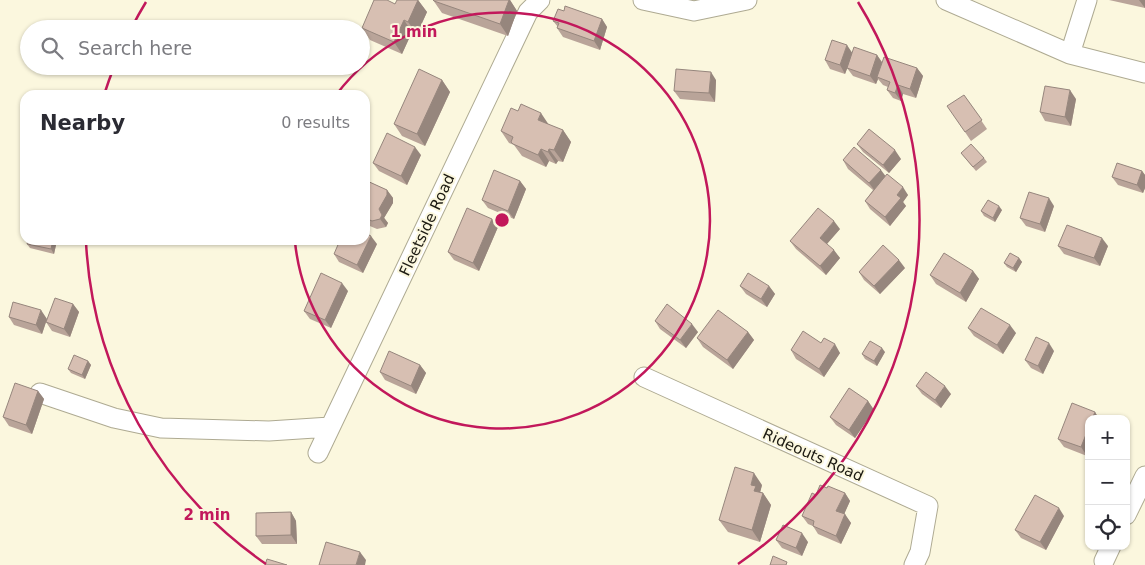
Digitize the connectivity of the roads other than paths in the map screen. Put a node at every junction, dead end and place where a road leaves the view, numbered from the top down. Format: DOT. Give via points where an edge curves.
graph roads {
  1 [pos="540,0"];
  2 [pos="643,0"];
  3 [pos="747,0"];
  4 [pos="946,0"];
  5 [pos="1086,0"];
  6 [pos="1070,54"];
  7 [pos="1145,73"];
  8 [pos="644,377"];
  9 [pos="40,393"];
  10 [pos="330,426"];
  11 [pos="318,453"];
  12 [pos="1145,476"];
  13 [pos="1130,506"];
  14 [pos="914,565"];
  1 -- 10 [label="street, Fleetside Road" via="528,12"];
  2 -- 3 [label="street" via="694,11"];
  4 -- 6 [label="street"];
  5 -- 6 [label="street"];
  6 -- 7 [label="street"];
  8 -- 14 [label="street, Rideouts Road" via="928,506 920,552"];
  9 -- 10 [label="street" via="114,418 161,428 269,431"];
  10 -- 11 [label="street, Fleetside Road"];
  12 -- 13 [label="street"];
}
